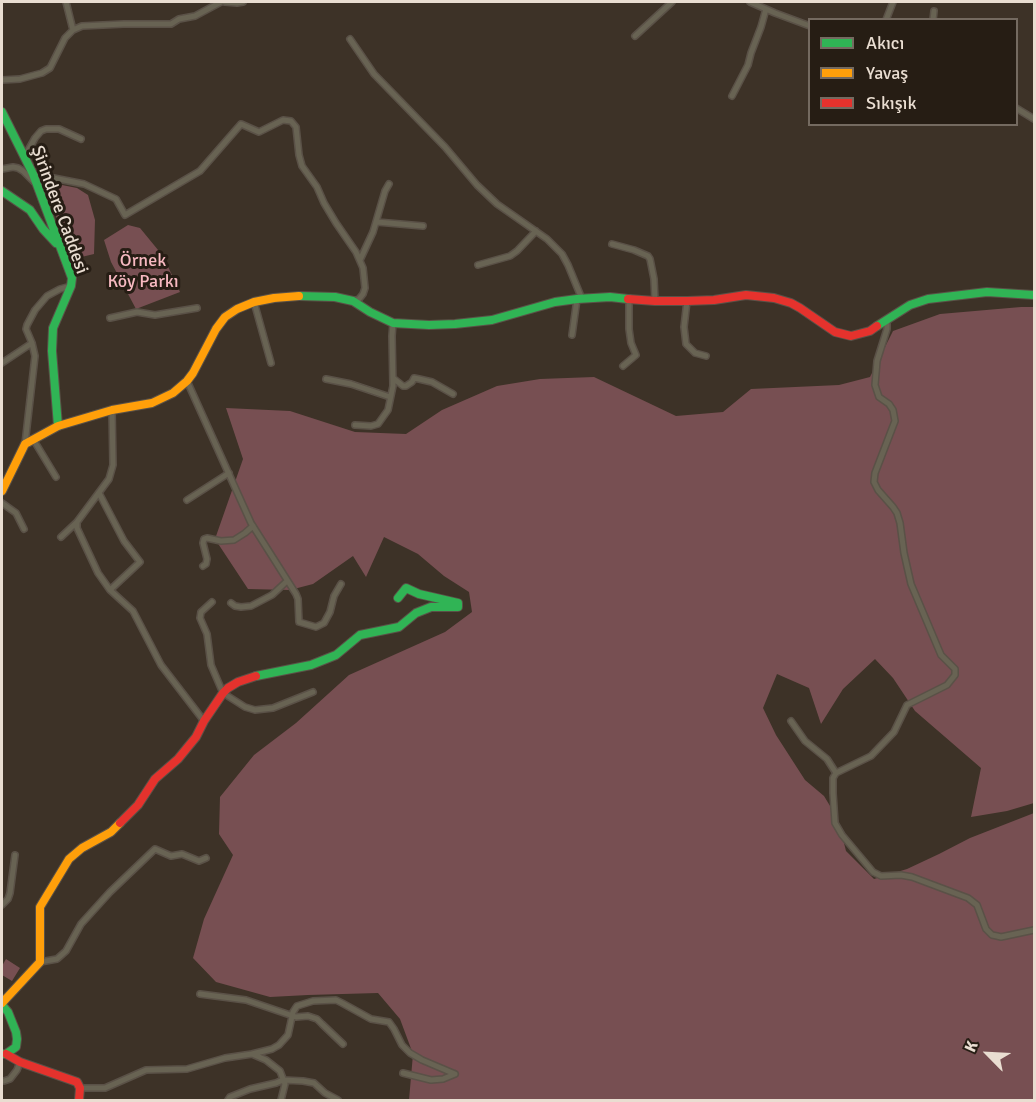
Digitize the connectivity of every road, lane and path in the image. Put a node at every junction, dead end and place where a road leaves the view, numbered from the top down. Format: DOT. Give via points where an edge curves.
graph roads {
  1 [pos="66,2"];
  2 [pos="220,2"];
  3 [pos="243,2"];
  4 [pos="672,2"];
  5 [pos="750,2"];
  6 [pos="893,2"];
  7 [pos="766,9"];
  8 [pos="934,11"];
  9 [pos="887,18"];
  10 [pos="933,18"];
  11 [pos="808,25"];
  12 [pos="73,30"];
  13 [pos="635,36"];
  14 [pos="350,39"];
  15 [pos="2,80"];
  16 [pos="732,96"];
  17 [pos="1018,109"];
  18 [pos="2,112"];
  19 [pos="1035,118"];
  20 [pos="81,139"];
  21 [pos="24,156"];
  22 [pos="2,170"];
  23 [pos="33,174"];
  24 [pos="389,183"];
  25 [pos="36,184"];
  26 [pos="2,190"];
  27 [pos="377,222"];
  28 [pos="423,226"];
  29 [pos="536,231"];
  30 [pos="612,244"];
  31 [pos="59,247"];
  32 [pos="360,260"];
  33 [pos="478,265"];
  34 [pos="71,286"];
  35 [pos="1035,295"];
  36 [pos="629,298"];
  37 [pos="580,299"];
  38 [pos="352,301"];
  39 [pos="655,301"];
  40 [pos="687,301"];
  41 [pos="254,302"];
  42 [pos="197,308"];
  43 [pos="110,318"];
  44 [pos="887,320"];
  45 [pos="393,323"];
  46 [pos="572,335"];
  47 [pos="32,343"];
  48 [pos="706,356"];
  49 [pos="2,363"];
  50 [pos="271,363"];
  51 [pos="623,366"];
  52 [pos="393,378"];
  53 [pos="326,379"];
  54 [pos="187,381"];
  55 [pos="453,394"];
  56 [pos="390,397"];
  57 [pos="112,410"];
  58 [pos="355,425"];
  59 [pos="58,426"];
  60 [pos="29,442"];
  61 [pos="229,473"];
  62 [pos="56,477"];
  63 [pos="2,491"];
  64 [pos="99,493"];
  65 [pos="187,500"];
  66 [pos="2,503"];
  67 [pos="77,522"];
  68 [pos="253,526"];
  69 [pos="24,529"];
  70 [pos="61,537"];
  71 [pos="203,566"];
  72 [pos="287,581"];
  73 [pos="341,584"];
  74 [pos="110,590"];
  75 [pos="398,598"];
  76 [pos="212,602"];
  77 [pos="231,603"];
  78 [pos="313,692"];
  79 [pos="223,693"];
  80 [pos="204,721"];
  81 [pos="791,721"];
  82 [pos="836,772"];
  83 [pos="15,855"];
  84 [pos="206,858"];
  85 [pos="2,905"];
  86 [pos="1035,930"];
  87 [pos="40,962"];
  88 [pos="200,994"];
  89 [pos="2,1004"];
  90 [pos="292,1015"];
  91 [pos="343,1044"];
  92 [pos="4,1054"];
  93 [pos="252,1054"];
  94 [pos="20,1062"];
  95 [pos="403,1073"];
  96 [pos="283,1080"];
  97 [pos="4,1081"];
  98 [pos="80,1088"];
  99 [pos="79,1101"];
  100 [pos="228,1101"];
  101 [pos="281,1101"];
  102 [pos="338,1101"];
  1 -- 12 [label="street"];
  2 -- 3 [label="street"];
  2 -- 12 [label="street" via="171,24 82,26"];
  4 -- 13 [label="street"];
  5 -- 7 [label="street"];
  6 -- 9 [label="street"];
  7 -- 11 [label="street"];
  7 -- 16 [label="street" via="748,65"];
  8 -- 10 [label="street"];
  12 -- 15 [label="street" via="50,68 20,79"];
  14 -- 29 [label="street" via="374,74 477,185"];
  17 -- 19 [label="street"];
  18 -- 21 [label="street, Şirindere Caddesi"];
  20 -- 21 [label="street" via="58,129 46,129"];
  21 -- 23 [label="street, Şirindere Caddesi"];
  22 -- 25 [label="street" via="18,168"];
  23 -- 25 [label="street, Şirindere Caddesi"];
  23 -- 32 [label="street" via="84,184 116,200 125,215 200,171 241,124 259,132 283,120 291,121 296,127 302,166"];
  24 -- 27 [label="street"];
  25 -- 31 [label="street, Şirindere Caddesi"];
  26 -- 31 [label="street" via="30,210"];
  27 -- 28 [label="street"];
  27 -- 32 [label="street"];
  29 -- 33 [label="street" via="510,256"];
  29 -- 37 [label="street" via="562,254"];
  30 -- 39 [label="street" via="648,256"];
  31 -- 34 [label="street, Şirindere Caddesi" via="72,278"];
  32 -- 38 [label="street" via="365,288 359,299"];
  34 -- 47 [label="street" via="47,296 35,310 27,329"];
  34 -- 59 [label="street, Şirindere Caddesi" via="53,328"];
  35 -- 44 [label="street" via="987,292 928,299"];
  36 -- 37 [label="street"];
  36 -- 39 [label="street"];
  36 -- 51 [label="street" via="629,329 636,355"];
  37 -- 45 [label="street" via="492,320 429,325"];
  37 -- 46 [label="street"];
  38 -- 41 [label="street" via="299,296"];
  38 -- 45 [label="street"];
  39 -- 40 [label="street"];
  40 -- 44 [label="street" via="746,295 774,298 791,303 846,336 863,334"];
  40 -- 48 [label="street" via="686,344 695,353"];
  41 -- 50 [label="street"];
  41 -- 54 [label="street" via="220,322"];
  42 -- 43 [label="street"];
  44 -- 82 [label="street" via="875,385 879,397 893,410 895,421 874,482 897,513 911,584 941,655 955,669 955,675 948,685 911,701 894,732 871,756"];
  45 -- 52 [label="street"];
  47 -- 49 [label="street"];
  47 -- 60 [label="street" via="35,356"];
  52 -- 55 [label="street" via="403,386 414,378 432,382"];
  52 -- 56 [label="street"];
  53 -- 56 [label="street"];
  54 -- 57 [label="street" via="158,401"];
  54 -- 61 [label="street"];
  56 -- 58 [label="street" via="381,422"];
  57 -- 59 [label="street"];
  57 -- 64 [label="street" via="113,465"];
  59 -- 60 [label="street"];
  60 -- 62 [label="street"];
  60 -- 63 [label="street" via="20,452"];
  61 -- 65 [label="street"];
  61 -- 68 [label="street"];
  64 -- 67 [label="street"];
  64 -- 74 [label="street" via="124,541 140,562"];
  66 -- 69 [label="street" via="16,513"];
  67 -- 70 [label="street"];
  67 -- 74 [label="street" via="98,573"];
  68 -- 71 [label="street" via="234,540 204,539 207,559"];
  68 -- 72 [label="street"];
  72 -- 73 [label="street" via="298,599 299,622 316,627 328,618"];
  72 -- 77 [label="street" via="251,606"];
  74 -- 80 [label="street" via="133,611 161,665"];
  75 -- 79 [label="street" via="405,588 458,603 458,607 431,607 399,627 360,635 336,655 311,665 238,682"];
  76 -- 79 [label="street" via="200,618 207,634 211,665"];
  78 -- 79 [label="street" via="255,711"];
  79 -- 80 [label="street"];
  80 -- 87 [label="street" via="196,737 155,779 138,806 111,832 69,859 40,907"];
  81 -- 82 [label="street"];
  82 -- 86 [label="street" via="835,823 873,872 912,877 968,898 977,905 992,935 1001,937"];
  83 -- 85 [label="street" via="10,893"];
  84 -- 87 [label="street" via="199,861 154,849 81,924 66,951 57,959"];
  87 -- 89 [label="street"];
  88 -- 90 [label="street" via="246,1000"];
  89 -- 92 [label="street" via="17,1039 16,1047"];
  90 -- 91 [label="street" via="317,1019"];
  90 -- 93 [label="street" via="288,1035 279,1045"];
  90 -- 95 [label="street" via="297,1006 313,1001 342,1003 371,1019 388,1022 410,1053 455,1074 431,1080"];
  92 -- 94 [label="street"];
  93 -- 96 [label="street" via="273,1065"];
  93 -- 98 [label="street" via="187,1069 146,1070 105,1088"];
  94 -- 97 [label="street" via="10,1079"];
  94 -- 98 [label="street" via="77,1082"];
  96 -- 100 [label="street" via="250,1089"];
  96 -- 101 [label="street"];
  96 -- 102 [label="street" via="314,1083"];
  98 -- 99 [label="street"];
}
